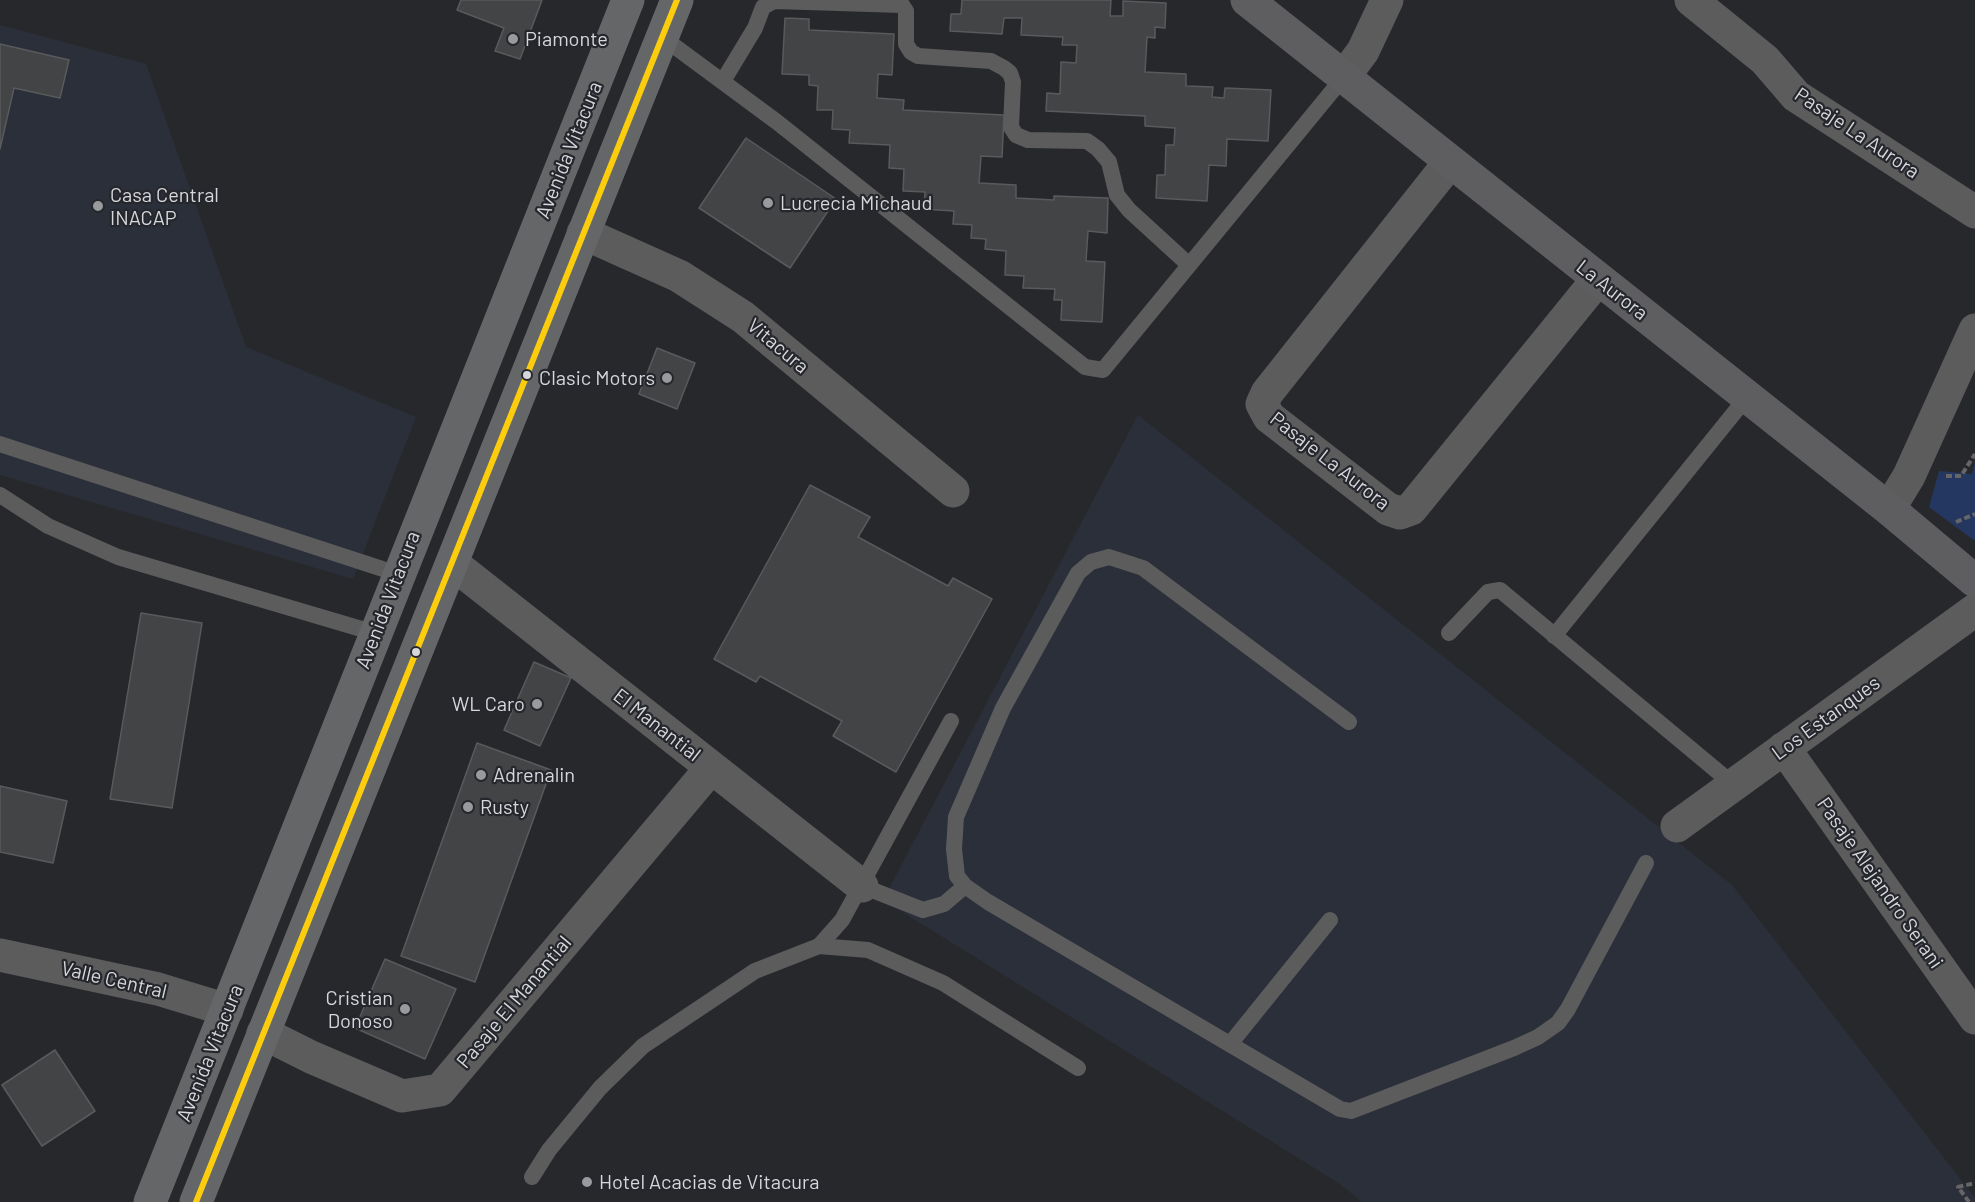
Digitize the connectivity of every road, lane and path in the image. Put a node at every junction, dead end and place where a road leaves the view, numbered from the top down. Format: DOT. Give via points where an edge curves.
graph roads {
  1 [pos="628,0"];
  2 [pos="677,0"];
  3 [pos="1247,0"];
  4 [pos="1387,0"];
  5 [pos="1690,0"];
  6 [pos="662,37"];
  7 [pos="1343,78"];
  8 [pos="723,81"];
  9 [pos="1450,162"];
  10 [pos="1975,212"];
  11 [pos="583,233"];
  12 [pos="1188,264"];
  13 [pos="1598,279"];
  14 [pos="1975,330"];
  15 [pos="1747,397"];
  16 [pos="0,444"];
  17 [pos="953,490"];
  18 [pos="0,495"];
  19 [pos="424,507"];
  20 [pos="1889,509"];
  21 [pos="1975,514"];
  22 [pos="1948,525"];
  23 [pos="452,563"];
  24 [pos="398,574"];
  25 [pos="1975,581"];
  26 [pos="1975,610"];
  27 [pos="375,633"];
  28 [pos="1449,633"];
  29 [pos="1554,636"];
  30 [pos="951,721"];
  31 [pos="1349,722"];
  32 [pos="1784,748"];
  33 [pos="711,768"];
  34 [pos="1734,785"];
  35 [pos="1677,826"];
  36 [pos="1646,863"];
  37 [pos="862,886"];
  38 [pos="965,886"];
  39 [pos="1330,920"];
  40 [pos="819,946"];
  41 [pos="0,955"];
  42 [pos="227,1010"];
  43 [pos="1975,1018"];
  44 [pos="263,1033"];
  45 [pos="1230,1044"];
  46 [pos="1078,1068"];
  47 [pos="532,1177"];
  48 [pos="1975,1183"];
  49 [pos="152,1201"];
  50 [pos="195,1202"];
  51 [pos="1969,1202"];
  1 -- 19 [label="main road, Avenida Vitacura"];
  2 -- 6 [label="main road"];
  3 -- 7 [label="street, La Aurora"];
  4 -- 7 [label="street" via="1364,51"];
  5 -- 10 [label="street, Pasaje La Aurora" via="1764,60 1796,96"];
  6 -- 8 [label="lane"];
  6 -- 11 [label="main road"];
  7 -- 9 [label="street, La Aurora"];
  7 -- 12 [label="lane"];
  8 -- 12 [label="lane" via="1085,367 1103,370"];
  8 -- 12 [label="lane" via="764,7 774,1 902,5 906,11 906,44 911,52 918,56 991,61 1004,68 1013,82 1011,127 1016,135 1028,140 1087,141 1098,148 1109,162 1117,195"];
  9 -- 13 [label="street, La Aurora"];
  9 -- 13 [label="street, Pasaje La Aurora" via="1267,393 1263,404 1269,417 1388,509 1400,513 1411,509"];
  11 -- 17 [label="street, Vitacura" via="679,276 743,317"];
  11 -- 23 [label="main road"];
  13 -- 15 [label="street, La Aurora"];
  14 -- 20 [label="street" via="1909,476"];
  15 -- 20 [label="street, La Aurora"];
  15 -- 29 [label="lane"];
  16 -- 24 [label="lane"];
  18 -- 27 [label="lane" via="48,526 118,557"];
  19 -- 23 [label="main road" via="435,540"];
  19 -- 24 [label="main road, Avenida Vitacura"];
  20 -- 25 [label="street, La Aurora"];
  21 -- 22 [label="path"];
  23 -- 33 [label="street, El Manantial"];
  23 -- 44 [label="main road"];
  24 -- 27 [label="main road, Avenida Vitacura"];
  26 -- 32 [label="street, Los Estanques"];
  27 -- 42 [label="main road, Avenida Vitacura"];
  28 -- 29 [label="lane" via="1494,589"];
  29 -- 34 [label="lane"];
  30 -- 37 [label="lane"];
  31 -- 38 [label="lane" via="1143,568 1108,557 1091,562 1078,573 1003,708 956,817 957,876"];
  32 -- 34 [label="street, Los Estanques"];
  32 -- 43 [label="street, Pasaje Alejandro Serani"];
  33 -- 37 [label="street, El Manantial"];
  33 -- 44 [label="street, Pasaje El Manantial" via="440,1090 402,1096"];
  34 -- 35 [label="street, Los Estanques"];
  36 -- 45 [label="lane" via="1568,1009 1551,1028 1514,1048 1351,1111 1340,1109"];
  37 -- 38 [label="lane" via="923,910 944,904"];
  37 -- 40 [label="lane" via="842,920"];
  38 -- 45 [label="lane"];
  39 -- 45 [label="lane"];
  40 -- 46 [label="lane" via="868,950 943,984"];
  40 -- 47 [label="lane" via="755,971 643,1046 600,1088"];
  41 -- 42 [label="street, Valle Central" via="158,989"];
  42 -- 49 [label="main road, Avenida Vitacura"];
  44 -- 50 [label="main road"];
  48 -- 51 [label="path" via="1958,1187"];
}
